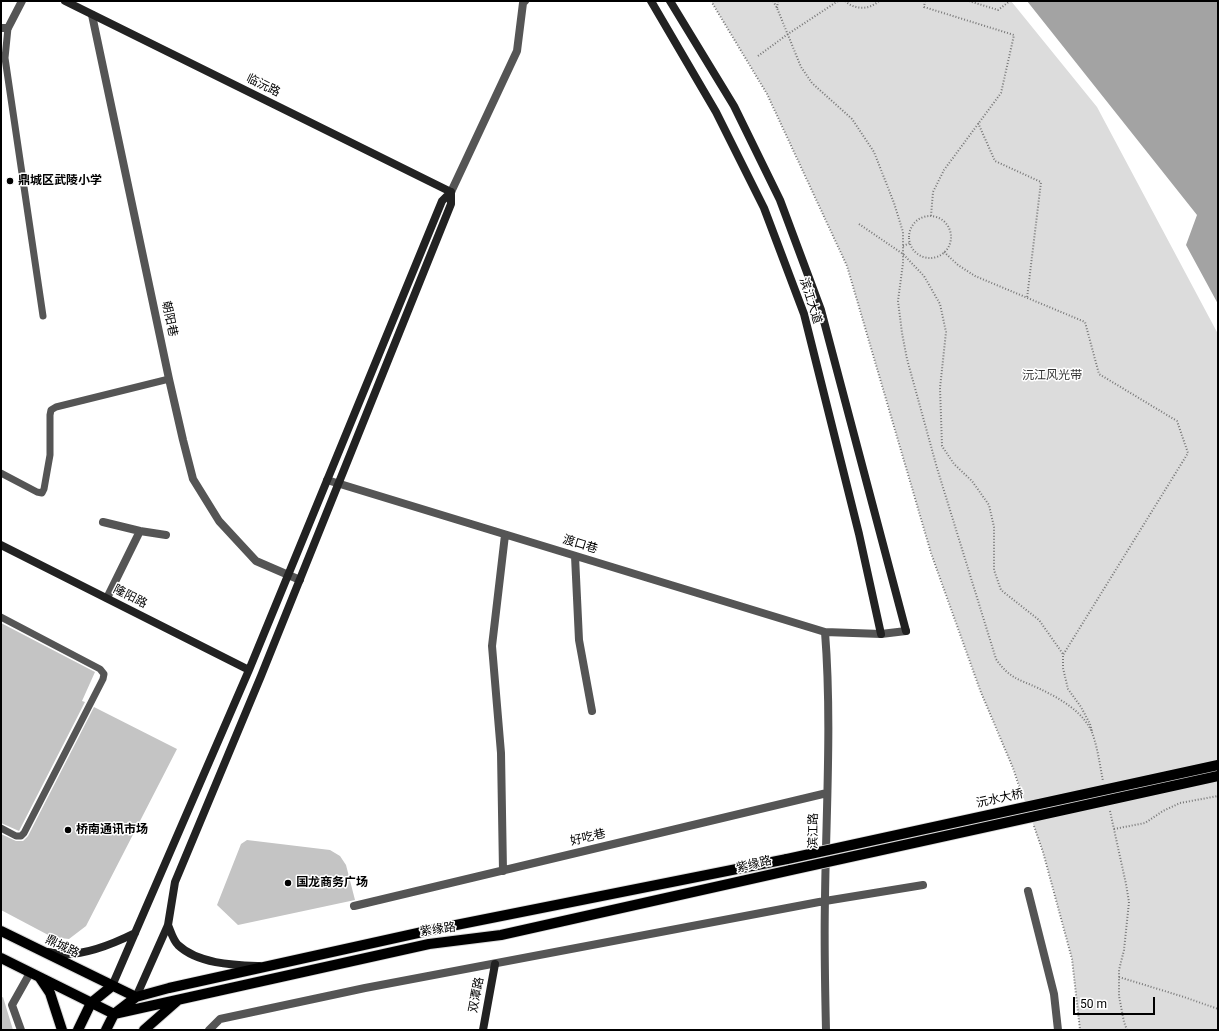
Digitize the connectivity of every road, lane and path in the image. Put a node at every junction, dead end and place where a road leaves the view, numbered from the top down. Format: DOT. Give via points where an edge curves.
graph roads {
  1 [pos="22,1"];
  2 [pos="65,1"];
  3 [pos="525,1"];
  4 [pos="651,1"];
  5 [pos="670,1"];
  6 [pos="711,1"];
  7 [pos="773,1"];
  8 [pos="778,1"];
  9 [pos="838,1"];
  10 [pos="845,1"];
  11 [pos="879,1"];
  12 [pos="925,1"];
  13 [pos="969,1"];
  14 [pos="1010,1"];
  15 [pos="777,8"];
  16 [pos="92,15"];
  17 [pos="5,28"];
  18 [pos="788,34"];
  19 [pos="758,56"];
  20 [pos="978,124"];
  21 [pos="451,192"];
  22 [pos="931,216"];
  23 [pos="858,224"];
  24 [pos="910,244"];
  25 [pos="903,246"];
  26 [pos="944,252"];
  27 [pos="903,254"];
  28 [pos="1027,298"];
  29 [pos="43,316"];
  30 [pos="169,379"];
  31 [pos="1,473"];
  32 [pos="327,480"];
  33 [pos="338,484"];
  34 [pos="103,522"];
  35 [pos="140,531"];
  36 [pos="166,535"];
  37 [pos="505,535"];
  38 [pos="1,545"];
  39 [pos="575,556"];
  40 [pos="288,576"];
  41 [pos="300,580"];
  42 [pos="107,598"];
  43 [pos="1,617"];
  44 [pos="906,631"];
  45 [pos="826,632"];
  46 [pos="881,634"];
  47 [pos="1063,655"];
  48 [pos="249,670"];
  49 [pos="592,710"];
  50 [pos="1093,734"];
  51 [pos="1218,765"];
  52 [pos="1218,776"];
  53 [pos="1104,786"];
  54 [pos="827,794"];
  55 [pos="1218,796"];
  56 [pos="1025,803"];
  57 [pos="1109,807"];
  58 [pos="1033,824"];
  59 [pos="1,828"];
  60 [pos="1114,829"];
  61 [pos="787,859"];
  62 [pos="791,870"];
  63 [pos="503,871"];
  64 [pos="923,885"];
  65 [pos="1028,891"];
  66 [pos="825,901"];
  67 [pos="354,906"];
  68 [pos="168,925"];
  69 [pos="1,931"];
  70 [pos="135,933"];
  71 [pos="42,951"];
  72 [pos="1,958"];
  73 [pos="495,964"];
  74 [pos="268,966"];
  75 [pos="34,975"];
  76 [pos="1119,977"];
  77 [pos="112,986"];
  78 [pos="136,997"];
  79 [pos="179,999"];
  80 [pos="90,1003"];
  81 [pos="1218,1009"];
  82 [pos="114,1014"];
  83 [pos="21,1030"];
  84 [pos="62,1030"];
  85 [pos="78,1030"];
  86 [pos="106,1030"];
  87 [pos="144,1030"];
  88 [pos="209,1030"];
  89 [pos="483,1030"];
  90 [pos="826,1030"];
  91 [pos="1058,1030"];
  92 [pos="1080,1030"];
  93 [pos="1127,1030"];
  1 -- 17 [label="street"];
  2 -- 16 [label="street, 临沅路"];
  3 -- 21 [label="street" via="517,51"];
  4 -- 46 [label="street, 滨江大道" via="716,112 764,208 804,314 859,534"];
  5 -- 44 [label="street, 滨江大道" via="734,106 780,200 810,280 821,310"];
  6 -- 56 [label="path" via="767,94 847,266 931,553 980,690"];
  7 -- 15 [label="path"];
  8 -- 15 [label="path"];
  9 -- 18 [label="path"];
  10 -- 11 [label="path" via="854,7 862,8 870,7"];
  12 -- 20 [label="path" via="924,7 1014,35 1001,93"];
  13 -- 14 [label="path" via="998,10"];
  15 -- 18 [label="path"];
  16 -- 21 [label="street, 临沅路"];
  16 -- 30 [label="street, 朝阳巷"];
  17 -- 29 [label="lane" via="5,58"];
  18 -- 19 [label="path"];
  18 -- 25 [label="path" via="801,67 812,83 852,119 874,152 894,202 903,232"];
  20 -- 22 [label="path" via="944,170 933,192"];
  20 -- 28 [label="path" via="995,161 1041,182"];
  21 -- 32 [label="street" via="442,201"];
  21 -- 33 [label="street" via="451,204"];
  22 -- 24 [label="path" via="913,224 909,237"];
  22 -- 26 [label="path" via="943,221 950,233 948,247"];
  23 -- 27 [label="path"];
  24 -- 25 [label="path"];
  24 -- 26 [label="path" via="918,254 925,257 932,258"];
  25 -- 27 [label="path"];
  26 -- 28 [label="path" via="975,276"];
  27 -- 47 [label="path" via="924,276 940,304 946,332 940,388 942,446 989,505 994,527 994,570 1001,590 1039,620"];
  27 -- 50 [label="path" via="898,301 907,360 937,468 996,659 1004,670 1017,680 1064,702 1080,715"];
  28 -- 47 [label="path" via="1085,322 1099,374 1177,421 1188,453"];
  30 -- 31 [label="lane" via="51,410 50,455 42,493"];
  30 -- 40 [label="street, 朝阳巷" via="193,479 219,521 256,561"];
  32 -- 33 [label="street, 渡口巷"];
  32 -- 40 [label="street"];
  33 -- 37 [label="street, 渡口巷"];
  33 -- 41 [label="street"];
  34 -- 35 [label="street"];
  35 -- 36 [label="street"];
  35 -- 42 [label="street"];
  37 -- 39 [label="street, 渡口巷"];
  37 -- 63 [label="street" via="492,646 501,753"];
  38 -- 42 [label="street, 隆阳路"];
  39 -- 45 [label="street, 渡口巷"];
  39 -- 49 [label="street" via="579,640"];
  40 -- 41 [label="street, 朝阳巷"];
  40 -- 48 [label="street"];
  41 -- 68 [label="street" via="175,882"];
  42 -- 48 [label="street, 隆阳路"];
  43 -- 59 [label="lane" via="100,668 104,674 24,833 16,836"];
  44 -- 46 [label="street, 渡口巷"];
  45 -- 46 [label="street, 渡口巷"];
  45 -- 54 [label="street, 滨江路"];
  47 -- 50 [label="path" via="1068,689 1081,707"];
  48 -- 70 [label="street"];
  50 -- 53 [label="path"];
  51 -- 61 [label="main road, 沅水大桥, bridge"];
  52 -- 62 [label="main road, 沅水大桥, bridge"];
  54 -- 63 [label="street, 好吃巷"];
  54 -- 66 [label="street, 滨江路"];
  55 -- 60 [label="path" via="1180,803 1145,824"];
  57 -- 60 [label="path"];
  58 -- 92 [label="path" via="1072,959"];
  60 -- 76 [label="path" via="1129,902"];
  61 -- 74 [label="main road, 紫缘路" via="436,929"];
  62 -- 79 [label="main road, 紫缘路" via="501,935 429,944"];
  63 -- 67 [label="street, 好吃巷"];
  64 -- 66 [label="street"];
  65 -- 91 [label="street" via="1054,994"];
  66 -- 73 [label="street"];
  66 -- 90 [label="street, 滨江路"];
  68 -- 74 [label="street" via="177,944 186,952 208,961"];
  68 -- 78 [label="street"];
  69 -- 71 [label="main road, 鼎城路"];
  70 -- 71 [label="street" via="102,947 80,952 64,954"];
  70 -- 77 [label="street"];
  71 -- 77 [label="main road, 鼎城路"];
  72 -- 75 [label="main road"];
  73 -- 88 [label="street" via="220,1019"];
  73 -- 89 [label="street, 双潭路"];
  74 -- 78 [label="main road, 紫缘路"];
  75 -- 80 [label="main road"];
  75 -- 83 [label="street" via="12,1005"];
  75 -- 84 [label="main road" via="50,993"];
  76 -- 81 [label="path"];
  76 -- 93 [label="path" via="1119,996"];
  77 -- 78 [label="main road"];
  77 -- 80 [label="main road"];
  78 -- 82 [label="main road"];
  79 -- 82 [label="main road, 紫缘路"];
  79 -- 87 [label="main road"];
  80 -- 82 [label="main road"];
  80 -- 85 [label="main road"];
  82 -- 86 [label="main road"];
}
